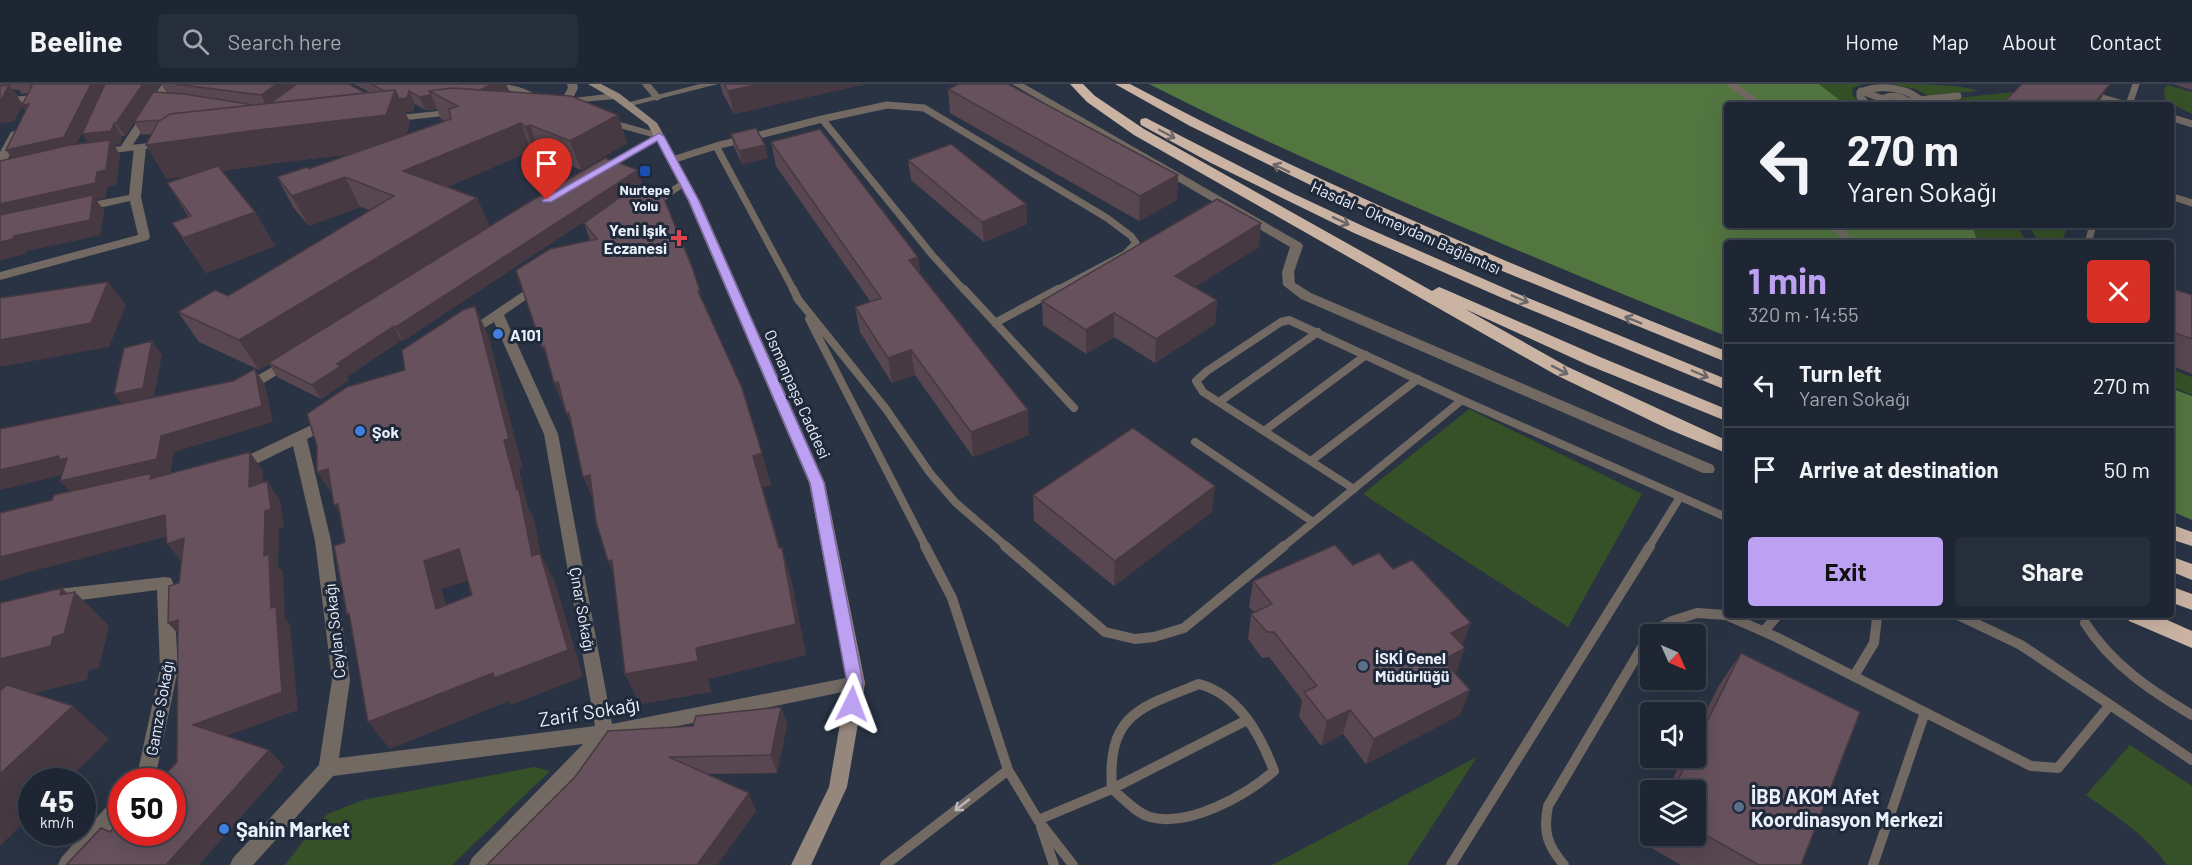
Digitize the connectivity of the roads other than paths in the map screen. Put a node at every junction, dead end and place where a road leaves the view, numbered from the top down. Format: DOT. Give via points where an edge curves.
graph roads {
  1 [pos="166,84"];
  2 [pos="502,84"];
  3 [pos="572,84"];
  4 [pos="594,84"];
  5 [pos="646,84"];
  6 [pos="713,84"];
  7 [pos="1017,84"];
  8 [pos="1078,84"];
  9 [pos="1121,84"];
  10 [pos="1731,84"];
  11 [pos="2136,84"];
  12 [pos="1862,91"];
  13 [pos="2084,92"];
  14 [pos="1958,96"];
  15 [pos="657,97"];
  16 [pos="621,100"];
  17 [pos="0,101"];
  18 [pos="1756,102"];
  19 [pos="1865,102"];
  20 [pos="1886,102"];
  21 [pos="1907,102"];
  22 [pos="1924,102"];
  23 [pos="2118,102"];
  24 [pos="2129,102"];
  25 [pos="544,105"];
  26 [pos="521,106"];
  27 [pos="385,107"];
  28 [pos="568,107"];
  29 [pos="474,110"];
  30 [pos="404,117"];
  31 [pos="591,118"];
  32 [pos="2174,118"];
  33 [pos="822,119"];
  34 [pos="381,120"];
  35 [pos="2192,124"];
  36 [pos="659,136"];
  37 [pos="174,143"];
  38 [pos="716,146"];
  39 [pos="140,147"];
  40 [pos="125,149"];
  41 [pos="80,154"];
  42 [pos="672,160"];
  43 [pos="0,164"];
  44 [pos="588,177"];
  45 [pos="684,182"];
  46 [pos="135,196"];
  47 [pos="2174,197"];
  48 [pos="2192,202"];
  49 [pos="67,211"];
  50 [pos="637,215"];
  51 [pos="1836,228"];
  52 [pos="1849,240"];
  53 [pos="1364,259"];
  54 [pos="553,275"];
  55 [pos="0,276"];
  56 [pos="797,298"];
  57 [pos="497,315"];
  58 [pos="995,323"];
  59 [pos="1318,332"];
  60 [pos="458,340"];
  61 [pos="306,351"];
  62 [pos="1366,355"];
  63 [pos="1724,356"];
  64 [pos="1418,379"];
  65 [pos="1724,384"];
  66 [pos="227,394"];
  67 [pos="1462,400"];
  68 [pos="1219,402"];
  69 [pos="1074,408"];
  70 [pos="1724,414"];
  71 [pos="340,416"];
  72 [pos="1264,431"];
  73 [pos="299,438"];
  74 [pos="1195,442"];
  75 [pos="1724,446"];
  76 [pos="1311,461"];
  77 [pos="1708,469"];
  78 [pos="222,470"];
  79 [pos="1354,489"];
  80 [pos="1680,497"];
  81 [pos="1724,516"];
  82 [pos="1314,522"];
  83 [pos="2174,532"];
  84 [pos="2192,539"];
  85 [pos="2174,565"];
  86 [pos="2192,572"];
  87 [pos="2174,595"];
  88 [pos="45,598"];
  89 [pos="2192,602"];
  90 [pos="1724,615"];
  91 [pos="1733,618"];
  92 [pos="1775,618"];
  93 [pos="1877,618"];
  94 [pos="1964,618"];
  95 [pos="2143,618"];
  96 [pos="2085,623"];
  97 [pos="1764,631"];
  98 [pos="2192,640"];
  99 [pos="1854,676"];
  100 [pos="855,683"];
  101 [pos="2110,705"];
  102 [pos="1925,712"];
  103 [pos="2192,715"];
  104 [pos="1247,720"];
  105 [pos="605,733"];
  106 [pos="2192,760"];
  107 [pos="148,768"];
  108 [pos="328,768"];
  109 [pos="1008,770"];
  110 [pos="1112,789"];
  111 [pos="108,819"];
  112 [pos="1038,820"];
  113 [pos="68,865"];
  114 [pos="240,865"];
  115 [pos="479,865"];
  116 [pos="801,865"];
  117 [pos="885,865"];
  118 [pos="1054,865"];
  119 [pos="1073,865"];
  120 [pos="1451,865"];
  121 [pos="1564,865"];
  122 [pos="1873,865"];
  1 -- 40 [label="street" via="162,100"];
  2 -- 25 [label="street"];
  3 -- 28 [label="street"];
  4 -- 16 [label="main road, Osmanpaşa Caddesi"];
  5 -- 15 [label="lane"];
  6 -- 15 [label="street"];
  7 -- 77 [label="street" via="1298,246 1288,272 1289,285 1306,296"];
  8 -- 53 [label="highway" via="1099,105 1139,132"];
  8 -- 65 [label="highway, Hasdal - Okmeydanı Bağlantısı, one-way" via="1205,154 1366,232"];
  63 -- 9 [label="highway, Hasdal - Okmeydanı Bağlantısı, one-way" via="1342,197"];
  10 -- 18 [label="lane"];
  11 -- 24 [label="lane"];
  12 -- 19 [label="lane" via="1860,97"];
  12 -- 20 [label="lane"];
  12 -- 22 [label="lane" via="1871,86 1892,87 1913,93"];
  13 -- 23 [label="lane"];
  14 -- 22 [label="lane"];
  15 -- 16 [label="street"];
  16 -- 28 [label="street"];
  16 -- 36 [label="main road, Osmanpaşa Caddesi" via="652,123"];
  17 -- 43 [label="street" via="34,98"];
  20 -- 21 [label="lane" via="1892,96"];
  25 -- 26 [label="street"];
  25 -- 28 [label="street"];
  27 -- 30 [label="street"];
  29 -- 30 [label="street"];
  30 -- 34 [label="street"];
  31 -- 36 [label="street"];
  32 -- 35 [label="lane"];
  33 -- 38 [label="lane"];
  33 -- 58 [label="lane" via="933,256"];
  33 -- 58 [label="lane" via="887,105 924,108 1107,218 1136,243 1125,254"];
  36 -- 42 [label="main road, Osmanpaşa Caddesi"];
  36 -- 44 [label="street"];
  37 -- 39 [label="street"];
  38 -- 42 [label="lane"];
  38 -- 56 [label="lane"];
  39 -- 40 [label="street"];
  39 -- 46 [label="street"];
  40 -- 41 [label="street"];
  42 -- 45 [label="main road, Osmanpaşa Caddesi"];
  45 -- 50 [label="street"];
  45 -- 100 [label="main road, Osmanpaşa Caddesi" via="817,483"];
  46 -- 49 [label="street"];
  46 -- 55 [label="street" via="144,237"];
  47 -- 48 [label="lane"];
  51 -- 52 [label="lane"];
  53 -- 70 [label="highway" via="1594,362"];
  53 -- 75 [label="highway, one-way" via="1562,371"];
  54 -- 57 [label="street"];
  56 -- 82 [label="lane" via="956,503 1105,632 1120,639 1149,639 1185,628"];
  56 -- 109 [label="lane" via="952,598"];
  57 -- 60 [label="street"];
  57 -- 105 [label="street, Çınar Sokağı" via="551,435"];
  58 -- 69 [label="lane"];
  59 -- 62 [label="lane"];
  59 -- 68 [label="lane"];
  59 -- 68 [label="lane" via="1296,322 1281,322 1207,371 1197,381 1198,386"];
  61 -- 66 [label="street" via="239,392"];
  62 -- 64 [label="lane"];
  62 -- 72 [label="lane"];
  64 -- 67 [label="lane"];
  64 -- 76 [label="lane"];
  67 -- 79 [label="lane"];
  67 -- 80 [label="lane"];
  68 -- 72 [label="lane"];
  71 -- 73 [label="street"];
  72 -- 76 [label="lane"];
  73 -- 78 [label="street" via="243,466"];
  73 -- 108 [label="street, Ceylan Sokağı" via="323,541 341,680"];
  74 -- 82 [label="lane"];
  76 -- 79 [label="lane"];
  79 -- 82 [label="lane"];
  80 -- 81 [label="lane"];
  80 -- 120 [label="lane"];
  83 -- 84 [label="highway"];
  85 -- 86 [label="highway"];
  87 -- 89 [label="highway"];
  88 -- 107 [label="street, Gamze Sokağı" via="165,583 169,669"];
  90 -- 121 [label="lane" via="1697,613 1651,632 1548,806 1544,822 1547,846"];
  91 -- 97 [label="lane"];
  92 -- 97 [label="lane"];
  93 -- 99 [label="lane" via="1874,643"];
  94 -- 101 [label="lane" via="2021,645"];
  95 -- 98 [label="highway"];
  96 -- 103 [label="lane" via="2118,667"];
  97 -- 99 [label="lane"];
  99 -- 102 [label="lane"];
  100 -- 105 [label="street, Zarif Sokağı"];
  100 -- 116 [label="main road, Osmanpaşa Caddesi" via="838,787"];
  101 -- 102 [label="lane" via="2058,768 2031,766"];
  101 -- 106 [label="lane"];
  102 -- 122 [label="lane"];
  104 -- 110 [label="lane"];
  104 -- 110 [label="lane" via="1222,692 1199,684 1155,703 1133,716 1116,737 1111,762"];
  104 -- 110 [label="lane" via="1267,750 1274,771 1259,785 1185,817 1149,817"];
  105 -- 108 [label="street, Zarif Sokağı"];
  105 -- 115 [label="street"];
  108 -- 114 [label="street"];
  109 -- 112 [label="lane"];
  109 -- 117 [label="lane, one-way"];
  110 -- 112 [label="lane"];
  111 -- 113 [label="street"];
  112 -- 118 [label="lane"];
  112 -- 119 [label="lane"];
}
